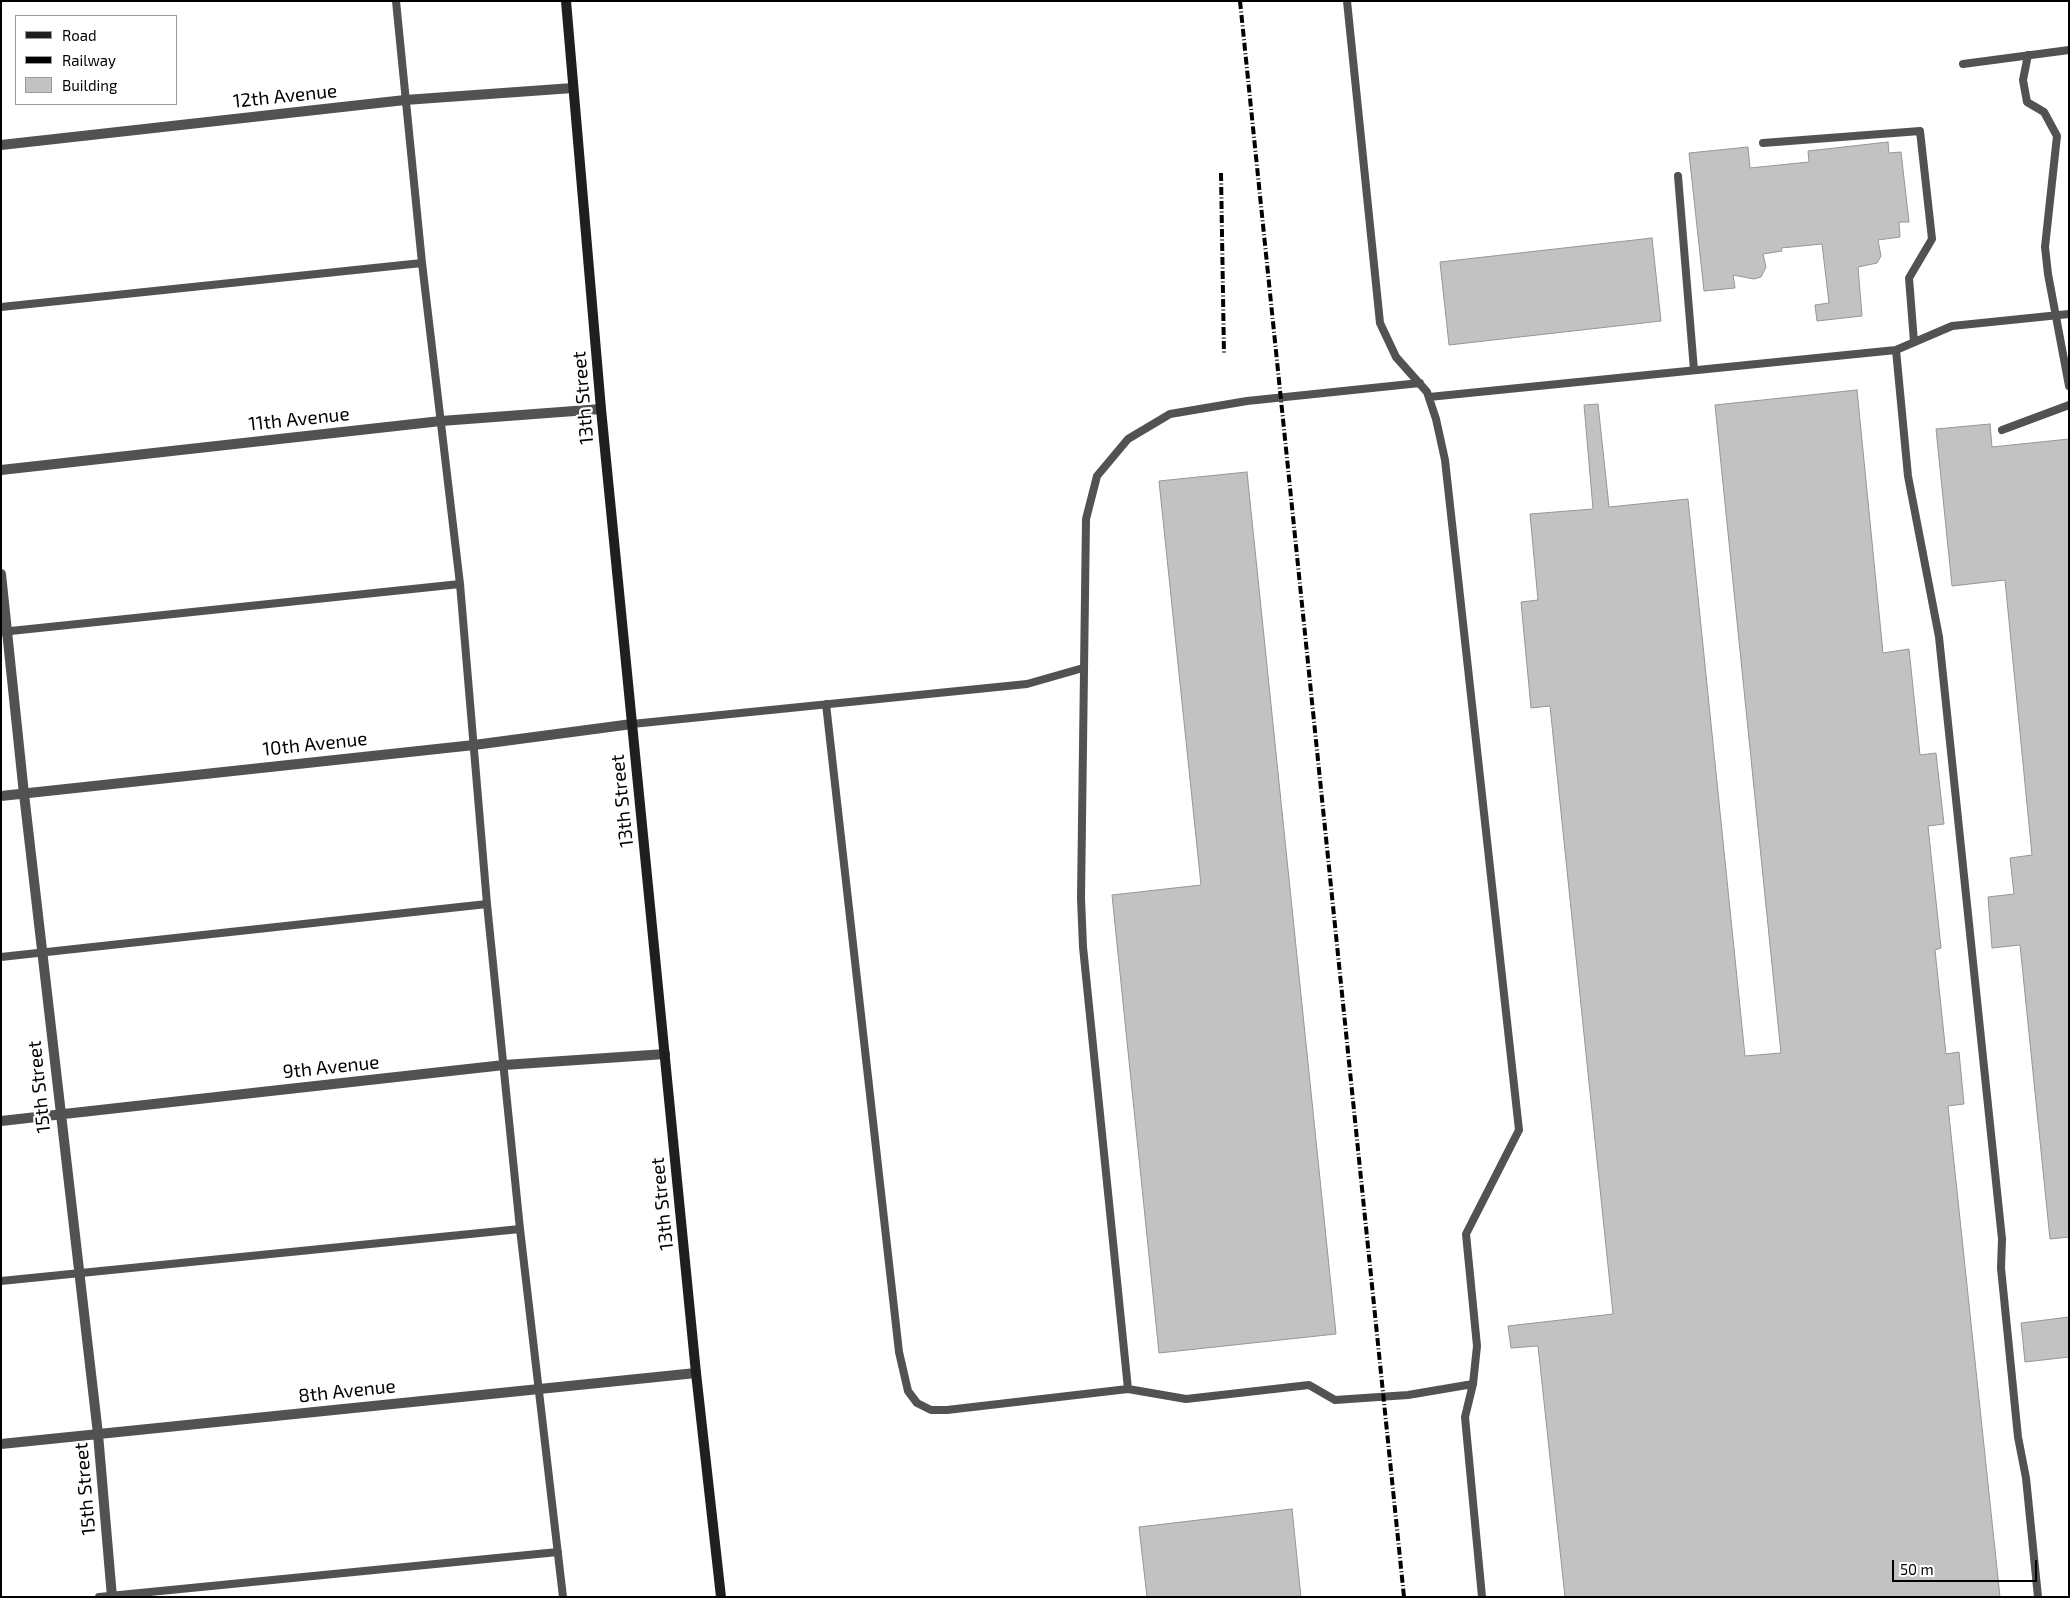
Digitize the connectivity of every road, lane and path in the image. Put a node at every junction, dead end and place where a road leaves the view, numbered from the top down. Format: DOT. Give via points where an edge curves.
graph roads {
  1 [pos="396,1"];
  2 [pos="566,1"];
  3 [pos="1347,1"];
  4 [pos="2069,50"];
  5 [pos="2028,55"];
  6 [pos="1963,64"];
  7 [pos="573,88"];
  8 [pos="405,100"];
  9 [pos="1763,144"];
  10 [pos="1,145"];
  11 [pos="1678,176"];
  12 [pos="422,263"];
  13 [pos="1,307"];
  14 [pos="2069,314"];
  15 [pos="2056,315"];
  16 [pos="1914,342"];
  17 [pos="1896,350"];
  18 [pos="1694,370"];
  19 [pos="1420,383"];
  20 [pos="2069,386"];
  21 [pos="1429,398"];
  22 [pos="2069,405"];
  23 [pos="601,409"];
  24 [pos="441,420"];
  25 [pos="2002,430"];
  26 [pos="1,470"];
  27 [pos="1,574"];
  28 [pos="460,584"];
  29 [pos="4,632"];
  30 [pos="1083,668"];
  31 [pos="826,704"];
  32 [pos="632,724"];
  33 [pos="474,745"];
  34 [pos="24,794"];
  35 [pos="1,796"];
  36 [pos="487,904"];
  37 [pos="42,953"];
  38 [pos="1,957"];
  39 [pos="665,1054"];
  40 [pos="504,1065"];
  41 [pos="60,1115"];
  42 [pos="1,1121"];
  43 [pos="520,1229"];
  44 [pos="78,1273"];
  45 [pos="1,1281"];
  46 [pos="696,1373"];
  47 [pos="1474,1384"];
  48 [pos="539,1388"];
  49 [pos="1128,1389"];
  50 [pos="98,1434"];
  51 [pos="1,1444"];
  52 [pos="558,1552"];
  53 [pos="112,1596"];
  54 [pos="99,1597"];
  55 [pos="563,1597"];
  56 [pos="721,1597"];
  57 [pos="1482,1597"];
  58 [pos="2038,1597"];
  1 -- 8 [label="lane"];
  2 -- 7 [label="street, 13th Street"];
  3 -- 19 [label="lane" via="1380,323 1396,357"];
  4 -- 5 [label="lane"];
  5 -- 6 [label="lane"];
  5 -- 15 [label="lane" via="2023,80 2027,102 2044,112 2057,136 2045,247"];
  7 -- 8 [label="street, 12th Avenue"];
  7 -- 23 [label="street, 13th Street"];
  8 -- 10 [label="street, 12th Avenue"];
  8 -- 12 [label="lane"];
  9 -- 16 [label="lane" via="1920,131 1932,239 1908,278"];
  11 -- 18 [label="lane"];
  12 -- 13 [label="lane"];
  12 -- 24 [label="lane"];
  14 -- 15 [label="lane"];
  15 -- 16 [label="lane" via="1952,326"];
  15 -- 20 [label="lane"];
  16 -- 17 [label="lane"];
  17 -- 18 [label="lane"];
  17 -- 58 [label="lane" via="1908,476 1938,637 2002,1239 2001,1268 2015,1408"];
  18 -- 21 [label="lane"];
  19 -- 21 [label="lane"];
  19 -- 30 [label="lane" via="1247,401 1170,414 1128,439 1097,476 1086,519"];
  21 -- 47 [label="lane" via="1445,460 1519,1130 1466,1234 1477,1346"];
  22 -- 25 [label="lane"];
  23 -- 24 [label="street, 11th Avenue"];
  23 -- 32 [label="street, 13th Street"];
  24 -- 26 [label="street, 11th Avenue"];
  24 -- 28 [label="lane"];
  27 -- 29 [label="street, 15th Street"];
  28 -- 29 [label="lane"];
  28 -- 33 [label="lane"];
  29 -- 34 [label="street, 15th Street"];
  30 -- 31 [label="lane" via="1027,684"];
  30 -- 49 [label="lane" via="1083,947"];
  31 -- 32 [label="lane"];
  31 -- 49 [label="lane" via="899,1352 908,1391 917,1403 931,1410 947,1410"];
  32 -- 33 [label="street, 10th Avenue"];
  32 -- 39 [label="street, 13th Street"];
  33 -- 34 [label="street, 10th Avenue"];
  33 -- 36 [label="lane"];
  34 -- 35 [label="street, 10th Avenue"];
  34 -- 37 [label="street, 15th Street"];
  36 -- 37 [label="lane"];
  36 -- 40 [label="lane"];
  37 -- 38 [label="lane"];
  37 -- 41 [label="street, 15th Street"];
  39 -- 40 [label="street, 9th Avenue"];
  39 -- 46 [label="street, 13th Street"];
  40 -- 41 [label="street, 9th Avenue"];
  40 -- 43 [label="lane"];
  41 -- 42 [label="street, 9th Avenue"];
  41 -- 44 [label="street, 15th Street"];
  43 -- 44 [label="lane"];
  43 -- 48 [label="lane"];
  44 -- 45 [label="lane"];
  44 -- 50 [label="street, 15th Street"];
  46 -- 48 [label="street, 8th Avenue"];
  46 -- 56 [label="street, 13th Street"];
  47 -- 49 [label="lane" via="1335,1400 1309,1385 1186,1399"];
  47 -- 57 [label="lane" via="1465,1417"];
  48 -- 50 [label="street, 8th Avenue"];
  48 -- 52 [label="lane"];
  50 -- 51 [label="street, 8th Avenue"];
  50 -- 53 [label="street, 15th Street"];
  52 -- 53 [label="lane"];
  52 -- 55 [label="lane"];
  53 -- 54 [label="lane"];
}
